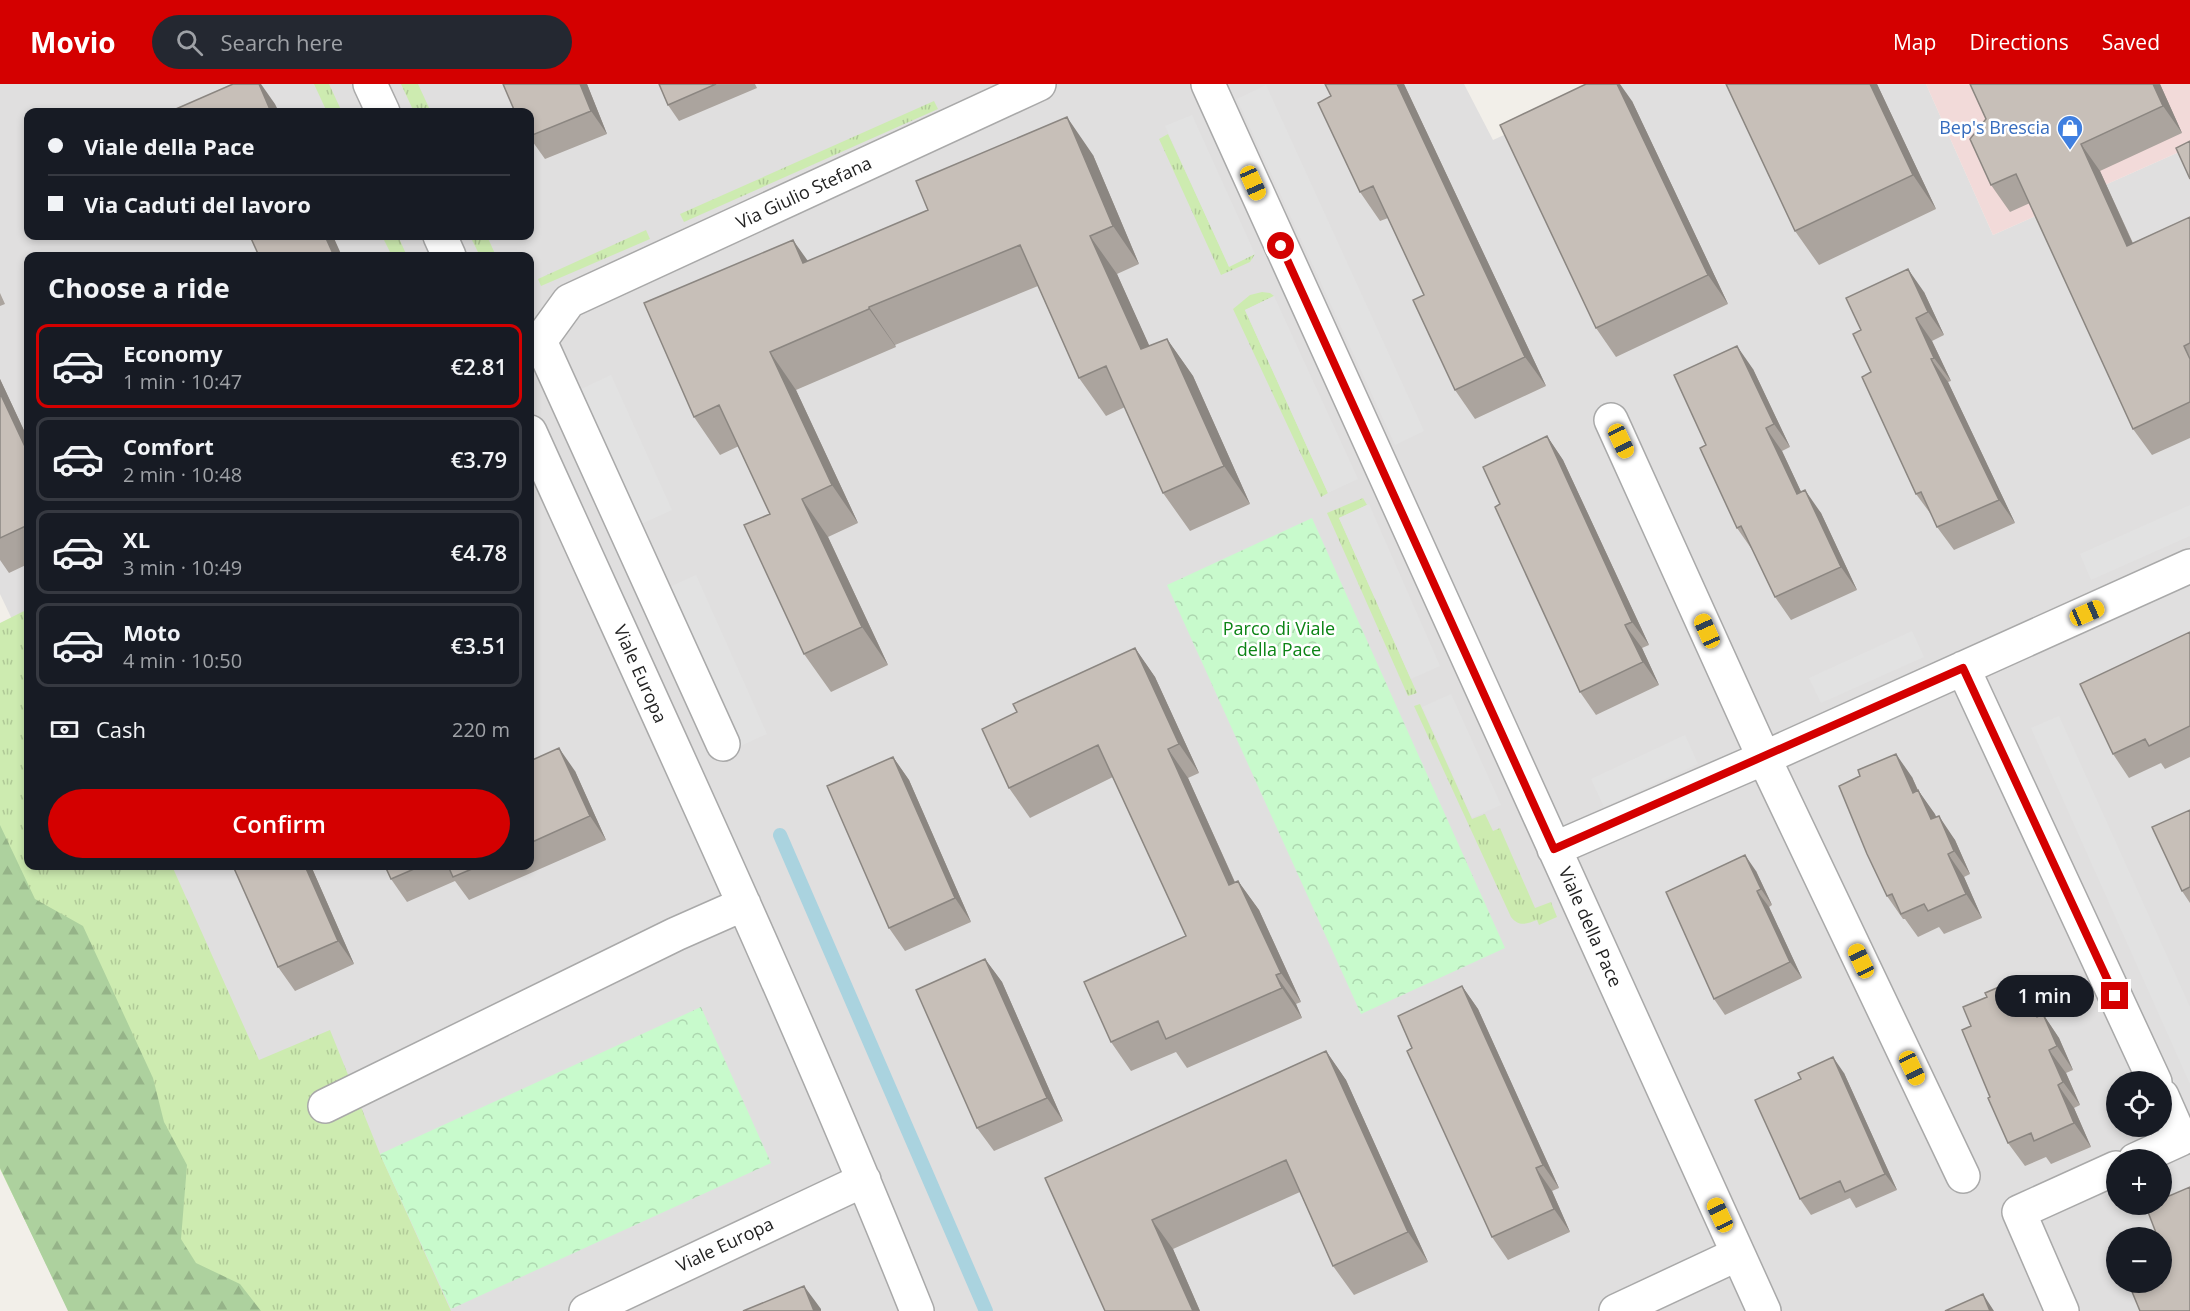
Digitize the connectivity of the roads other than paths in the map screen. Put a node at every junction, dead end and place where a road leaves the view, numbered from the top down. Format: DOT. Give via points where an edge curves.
graph roads {
  1 [pos="370,84"];
  2 [pos="1039,84"];
  3 [pos="1208,84"];
  4 [pos="381,108"];
  5 [pos="1611,420"];
  6 [pos="534,448"];
  7 [pos="2190,566"];
  8 [pos="1963,668"];
  9 [pos="723,744"];
  10 [pos="1764,758"];
  11 [pos="1554,849"];
  12 [pos="744,904"];
  13 [pos="2150,1071"];
  14 [pos="325,1106"];
  15 [pos="2172,1113"];
  16 [pos="2186,1137"];
  17 [pos="2159,1149"];
  18 [pos="2106,1173"];
  19 [pos="1963,1176"];
  20 [pos="864,1180"];
  21 [pos="1738,1254"];
  22 [pos="586,1311"];
  23 [pos="917,1311"];
  24 [pos="1616,1311"];
  25 [pos="1764,1311"];
  26 [pos="2062,1311"];
  1 -- 4 [label="street"];
  2 -- 9 [label="street, Via Giulio Stefana" via="569,301 540,341"];
  3 -- 11 [label="street, Viale della Pace"];
  5 -- 10 [label="street"];
  6 -- 12 [label="street, Viale Europa"];
  7 -- 8 [label="street"];
  8 -- 10 [label="street"];
  8 -- 13 [label="street"];
  10 -- 11 [label="street"];
  10 -- 19 [label="street"];
  11 -- 21 [label="street, Viale della Pace"];
  12 -- 14 [label="street"];
  12 -- 20 [label="street, Viale Europa"];
  15 -- 16 [label="street"];
  16 -- 17 [label="street"];
  18 -- 26 [label="street" via="2019,1212"];
  20 -- 22 [label="street, Viale Europa"];
  20 -- 23 [label="street, Viale Europa"];
  21 -- 24 [label="street"];
  21 -- 25 [label="street, Viale della Pace"];
}
